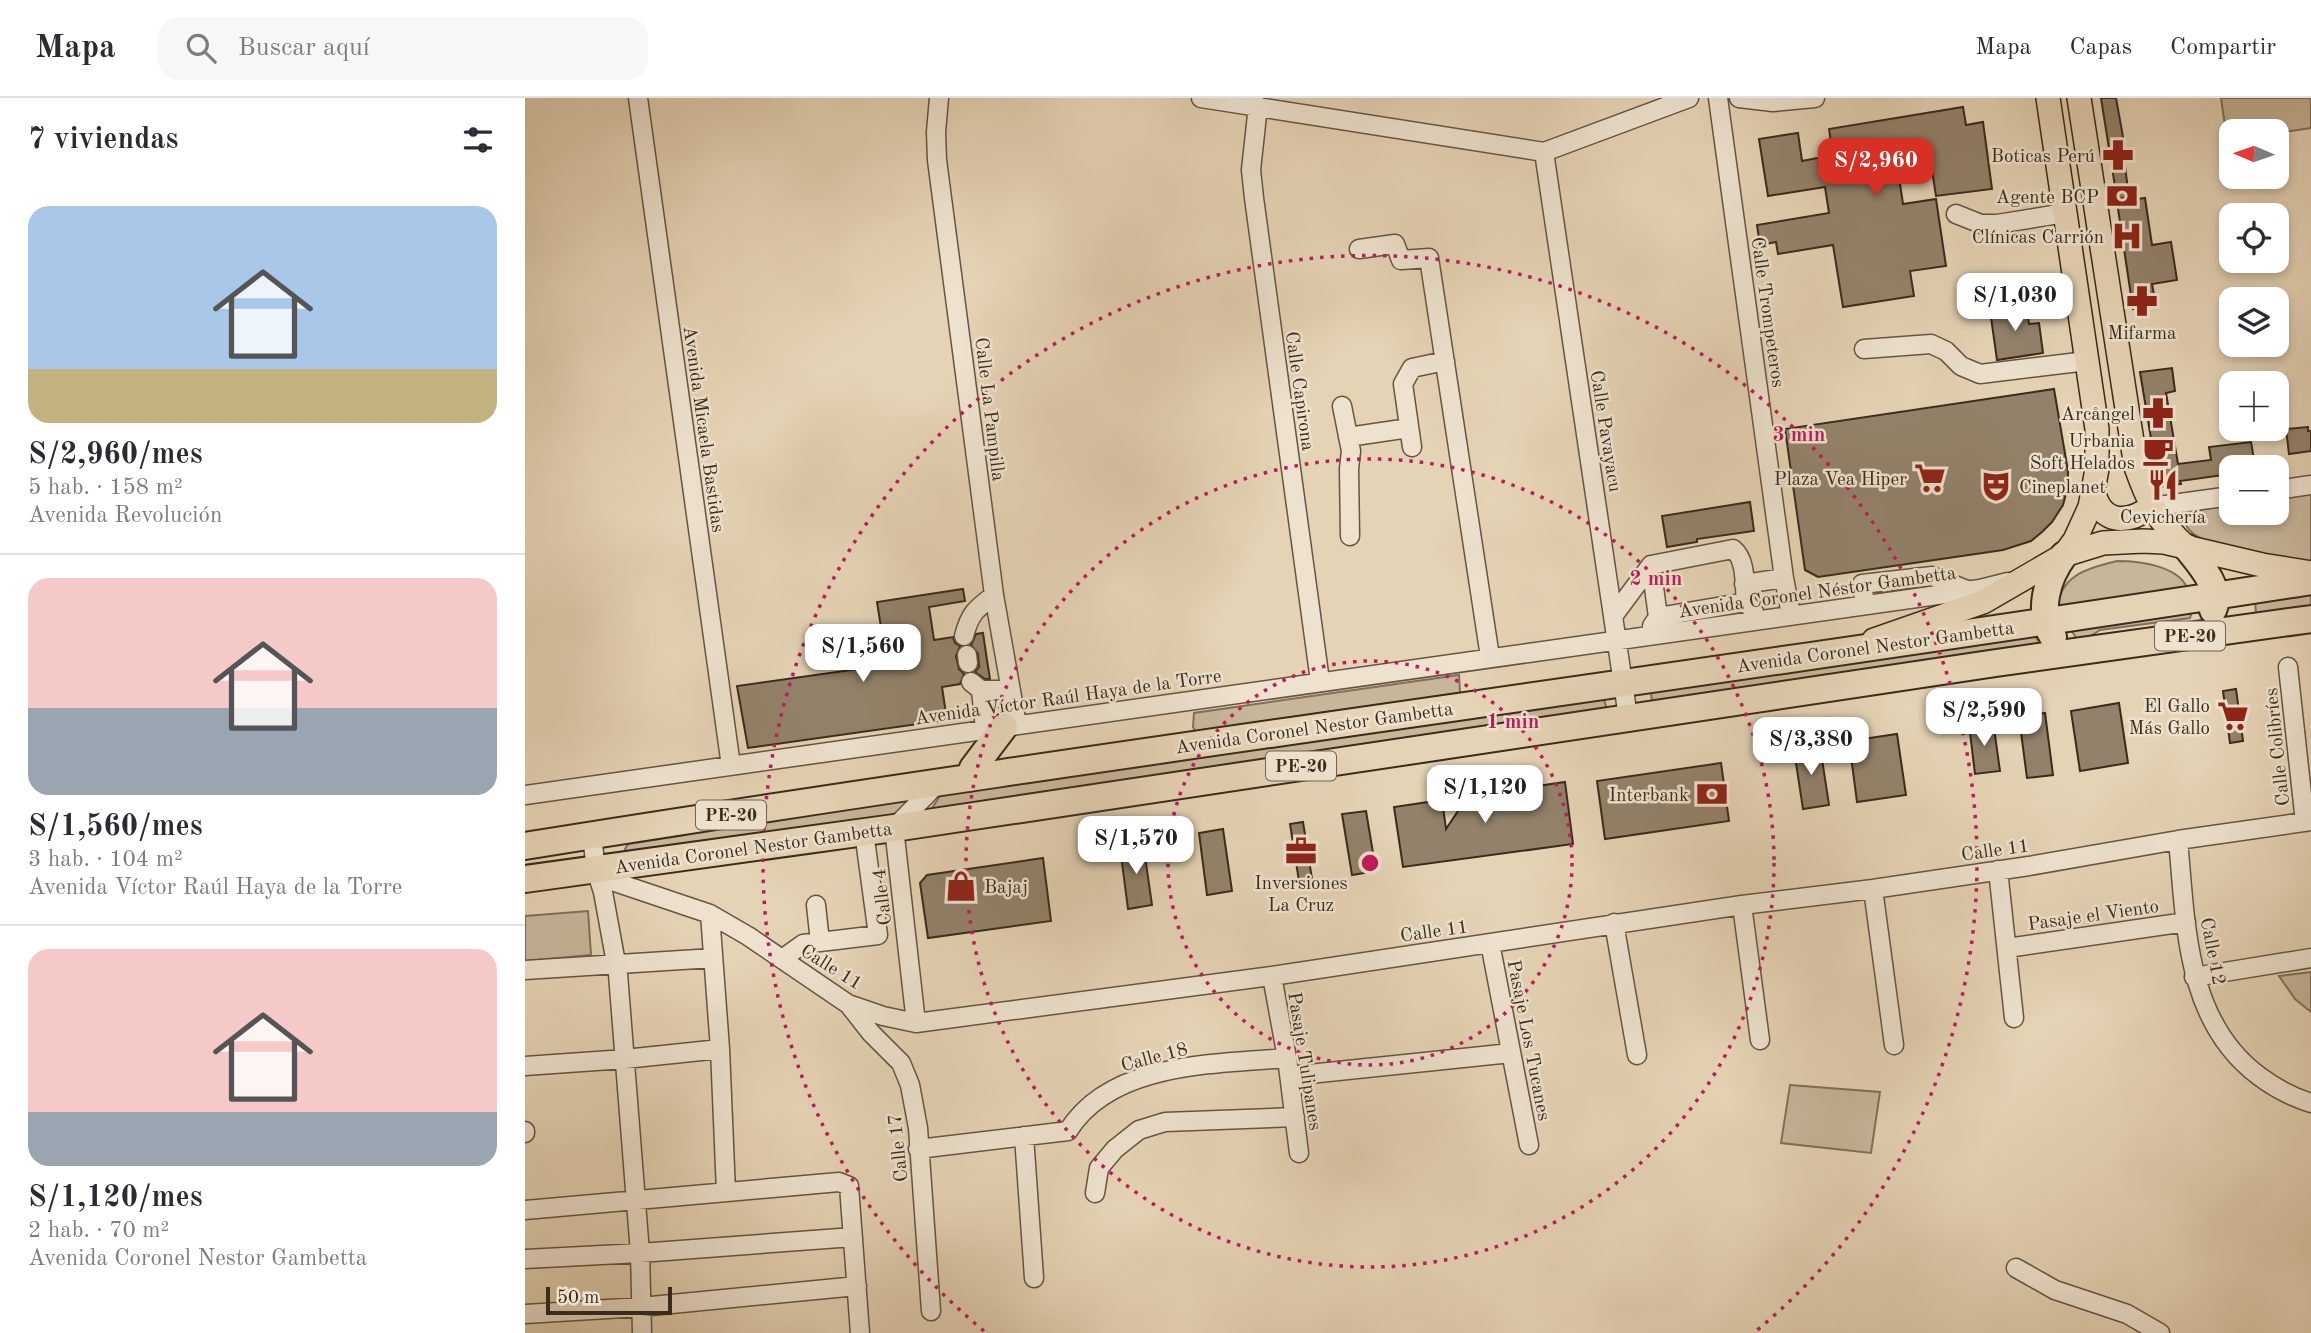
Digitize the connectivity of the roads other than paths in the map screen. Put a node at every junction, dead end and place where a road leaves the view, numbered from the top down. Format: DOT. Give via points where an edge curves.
graph roads {
  1 [pos="638,98"];
  2 [pos="939,98"];
  3 [pos="1201,98"];
  4 [pos="1689,98"];
  5 [pos="1718,98"];
  6 [pos="1739,98"];
  7 [pos="1815,98"];
  8 [pos="2048,98"];
  9 [pos="2080,98"];
  10 [pos="1258,106"];
  11 [pos="1543,152"];
  12 [pos="2065,213"];
  13 [pos="1956,214"];
  14 [pos="1359,249"];
  15 [pos="1864,349"];
  16 [pos="1445,361"];
  17 [pos="2087,361"];
  18 [pos="1342,406"];
  19 [pos="1409,428"];
  20 [pos="1348,437"];
  21 [pos="1412,447"];
  22 [pos="2311,485"];
  23 [pos="2289,488"];
  24 [pos="2093,489"];
  25 [pos="2219,498"];
  26 [pos="2151,507"];
  27 [pos="1350,536"];
  28 [pos="2187,548"];
  29 [pos="2064,555"];
  30 [pos="1651,565"];
  31 [pos="2311,573"];
  32 [pos="1784,578"];
  33 [pos="2021,579"];
  34 [pos="2311,581"];
  35 [pos="1969,591"];
  36 [pos="1745,593"];
  37 [pos="994,595"];
  38 [pos="2216,596"];
  39 [pos="1865,605"];
  40 [pos="1614,615"];
  41 [pos="1791,615"];
  42 [pos="1658,617"];
  43 [pos="1761,620"];
  44 [pos="2311,620"];
  45 [pos="2046,622"];
  46 [pos="964,636"];
  47 [pos="1644,636"];
  48 [pos="1618,639"];
  49 [pos="2098,649"];
  50 [pos="1845,651"];
  51 [pos="2069,653"];
  52 [pos="1490,657"];
  53 [pos="2288,667"];
  54 [pos="1320,681"];
  55 [pos="1624,682"];
  56 [pos="1011,690"];
  57 [pos="1628,717"];
  58 [pos="1002,727"];
  59 [pos="731,766"];
  60 [pos="969,778"];
  61 [pos="937,784"];
  62 [pos="525,795"];
  63 [pos="2308,822"];
  64 [pos="894,828"];
  65 [pos="624,831"];
  66 [pos="864,832"];
  67 [pos="592,835"];
  68 [pos="2178,840"];
  69 [pos="529,846"];
  70 [pos="626,865"];
  71 [pos="596,870"];
  72 [pos="1998,870"];
  73 [pos="531,878"];
  74 [pos="1873,889"];
  75 [pos="816,905"];
  76 [pos="1742,905"];
  77 [pos="710,914"];
  78 [pos="2186,922"];
  79 [pos="1615,923"];
  80 [pos="820,942"];
  81 [pos="1490,943"];
  82 [pos="2007,948"];
  83 [pos="713,958"];
  84 [pos="2311,958"];
  85 [pos="782,959"];
  86 [pos="616,964"];
  87 [pos="525,970"];
  88 [pos="1272,975"];
  89 [pos="2194,977"];
  90 [pos="848,1004"];
  91 [pos="2014,1018"];
  92 [pos="916,1023"];
  93 [pos="1760,1040"];
  94 [pos="1894,1045"];
  95 [pos="720,1049"];
  96 [pos="1511,1052"];
  97 [pos="1637,1055"];
  98 [pos="1287,1058"];
  99 [pos="625,1059"];
  100 [pos="525,1066"];
  101 [pos="1290,1076"];
  102 [pos="2311,1103"];
  103 [pos="1295,1117"];
  104 [pos="1024,1136"];
  105 [pos="1529,1144"];
  106 [pos="918,1149"];
  107 [pos="1299,1153"];
  108 [pos="726,1192"];
  109 [pos="1095,1192"];
  110 [pos="636,1200"];
  111 [pos="525,1210"];
  112 [pos="853,1237"];
  113 [pos="640,1253"];
  114 [pos="525,1259"];
  115 [pos="2016,1268"];
  116 [pos="1034,1278"];
  117 [pos="857,1286"];
  118 [pos="641,1307"];
  119 [pos="931,1311"];
  120 [pos="525,1314"];
  121 [pos="642,1333"];
  122 [pos="860,1333"];
  123 [pos="2159,1333"];
  1 -- 59 [label="street, Avenida Micaela Bastidas"];
  2 -- 37 [label="street, Calle La Pampilla" via="937,160"];
  3 -- 10 [label="street"];
  4 -- 11 [label="street"];
  5 -- 32 [label="street, Calle Trompeteros"];
  6 -- 7 [label="street" via="1773,102"];
  8 -- 12 [label="main road"];
  9 -- 26 [label="main road" via="2131,442"];
  10 -- 11 [label="street"];
  10 -- 54 [label="street, Calle Capirona" via="1251,170 1254,198"];
  11 -- 40 [label="street, Calle Pavayacu"];
  12 -- 13 [label="street" via="1997,224 1981,224"];
  12 -- 17 [label="main road"];
  14 -- 16 [label="street" via="1395,244 1401,260 1429,258"];
  15 -- 17 [label="street" via="1931,344 1980,374"];
  16 -- 19 [label="street" via="1412,368 1402,384"];
  16 -- 52 [label="street"];
  17 -- 24 [label="main road" via="2097,429"];
  18 -- 20 [label="street"];
  19 -- 20 [label="street"];
  19 -- 21 [label="street"];
  20 -- 27 [label="street"];
  22 -- 23 [label="street"];
  24 -- 26 [label="main road" via="2095,500 2110,516 2131,519"];
  24 -- 29 [label="main road" via="2084,524"];
  25 -- 26 [label="street"];
  26 -- 28 [label="main road"];
  28 -- 29 [label="main road" via="2123,541"];
  28 -- 31 [label="main road"];
  28 -- 38 [label="highway"];
  29 -- 33 [label="main road"];
  29 -- 45 [label="highway" via="2048,586"];
  30 -- 36 [label="street" via="1733,550 1740,555"];
  30 -- 40 [label="street"];
  30 -- 42 [label="street"];
  32 -- 36 [label="street"];
  32 -- 41 [label="street, Calle Trompeteros"];
  33 -- 35 [label="street, Avenida Coronel Néstor Gambetta"];
  33 -- 50 [label="main road" via="1983,602"];
  34 -- 38 [label="highway, Avenida Coronel Nestor Gambetta / PE-20"];
  35 -- 39 [label="street, Avenida Coronel Néstor Gambetta"];
  35 -- 39 [label="street" via="1931,576 1862,584"];
  36 -- 42 [label="street"];
  36 -- 43 [label="street"];
  37 -- 46 [label="street" via="974,610"];
  37 -- 56 [label="street, Calle La Pampilla"];
  38 -- 45 [label="highway, Avenida Coronel Nestor Gambetta / PE-20"];
  38 -- 49 [label="highway" via="2210,615 2200,622"];
  39 -- 41 [label="street, Avenida Coronel Néstor Gambetta"];
  40 -- 48 [label="street, Calle Pavayacu"];
  41 -- 43 [label="street, Avenida Coronel Néstor Gambetta"];
  42 -- 47 [label="street"];
  43 -- 47 [label="street, Avenida Coronel Néstor Gambetta"];
  44 -- 49 [label="highway, Avenida Coronel Nestor Gambetta / PE-20"];
  45 -- 50 [label="highway, Avenida Coronel Nestor Gambetta / PE-20"];
  45 -- 51 [label="highway"];
  47 -- 48 [label="street, Avenida Coronel Néstor Gambetta"];
  48 -- 52 [label="street, Avenida Víctor Raúl Haya de la Torre"];
  48 -- 55 [label="street, Calle Pavayacu"];
  49 -- 51 [label="highway, Avenida Coronel Nestor Gambetta / PE-20"];
  50 -- 55 [label="highway, Avenida Coronel Nestor Gambetta / PE-20"];
  51 -- 57 [label="highway, Avenida Coronel Nestor Gambetta / PE-20"];
  52 -- 54 [label="street, Avenida Víctor Raúl Haya de la Torre"];
  53 -- 63 [label="street, Calle Colibríes"];
  54 -- 58 [label="street, Avenida Víctor Raúl Haya de la Torre"];
  55 -- 57 [label="street, Calle Pavayacu"];
  55 -- 60 [label="highway, Avenida Coronel Nestor Gambetta / PE-20"];
  56 -- 58 [label="street, Calle La Pampilla"];
  56 -- 58 [label="street" via="976,686"];
  57 -- 64 [label="highway, Avenida Coronel Nestor Gambetta / PE-20"];
  58 -- 59 [label="street, Avenida Víctor Raúl Haya de la Torre"];
  58 -- 60 [label="highway"];
  59 -- 62 [label="street, Avenida Víctor Raúl Haya de la Torre"];
  60 -- 61 [label="highway, Avenida Coronel Nestor Gambetta / PE-20"];
  61 -- 64 [label="street"];
  61 -- 65 [label="highway, Avenida Coronel Nestor Gambetta / PE-20"];
  63 -- 68 [label="street, Calle 11"];
  64 -- 66 [label="highway, Avenida Coronel Nestor Gambetta / PE-20"];
  64 -- 92 [label="street, Calle 4"];
  65 -- 67 [label="highway, Avenida Coronel Nestor Gambetta / PE-20"];
  65 -- 70 [label="highway" via="619,852"];
  66 -- 70 [label="highway, Avenida Coronel Nestor Gambetta / PE-20"];
  66 -- 80 [label="street" via="878,935"];
  67 -- 69 [label="highway, Avenida Coronel Nestor Gambetta / PE-20"];
  67 -- 71 [label="street"];
  68 -- 72 [label="street, Calle 11"];
  68 -- 78 [label="street, Calle 12"];
  69 -- 73 [label="highway" via="537,849 542,860"];
  70 -- 71 [label="highway, Avenida Coronel Nestor Gambetta / PE-20"];
  71 -- 73 [label="highway, Avenida Coronel Nestor Gambetta / PE-20"];
  71 -- 77 [label="street, Calle 11" via="612,881"];
  71 -- 86 [label="street"];
  72 -- 74 [label="street, Calle 11"];
  72 -- 82 [label="street"];
  74 -- 76 [label="street, Calle 11"];
  74 -- 94 [label="street"];
  75 -- 80 [label="street"];
  76 -- 79 [label="street, Calle 11"];
  76 -- 93 [label="street"];
  77 -- 83 [label="street"];
  77 -- 85 [label="street, Calle 11"];
  78 -- 82 [label="street, Pasaje el Viento"];
  78 -- 89 [label="street, Calle 12"];
  79 -- 81 [label="street, Calle 11"];
  79 -- 97 [label="street"];
  80 -- 85 [label="street" via="803,944"];
  81 -- 88 [label="street, Calle 11"];
  81 -- 96 [label="street, Pasaje Los Tucanes"];
  82 -- 91 [label="street"];
  83 -- 86 [label="street"];
  83 -- 95 [label="street"];
  84 -- 89 [label="street"];
  85 -- 90 [label="street, Calle 11"];
  86 -- 87 [label="street"];
  86 -- 99 [label="street"];
  88 -- 92 [label="street, Calle 11"];
  88 -- 98 [label="street, Pasaje Tulipanes"];
  89 -- 102 [label="street, Calle 12" via="2217,1032 2246,1066 2295,1098"];
  90 -- 92 [label="street, Calle 11"];
  90 -- 106 [label="street, Calle 17" via="901,1063 910,1085"];
  95 -- 99 [label="street"];
  95 -- 108 [label="street"];
  96 -- 101 [label="street"];
  96 -- 105 [label="street, Pasaje Los Tucanes"];
  98 -- 101 [label="street, Pasaje Tulipanes"];
  98 -- 104 [label="street, Calle 18" via="1151,1075 1106,1093 1068,1131"];
  99 -- 100 [label="street"];
  99 -- 110 [label="street"];
  101 -- 103 [label="street, Pasaje Tulipanes"];
  103 -- 107 [label="street, Pasaje Tulipanes"];
  103 -- 109 [label="street" via="1165,1122 1139,1130 1099,1168"];
  104 -- 106 [label="street, Calle 18"];
  104 -- 116 [label="street"];
  106 -- 119 [label="street, Calle 17"];
  108 -- 110 [label="street"];
  108 -- 112 [label="street" via="839,1182 849,1186"];
  110 -- 111 [label="street"];
  110 -- 113 [label="street"];
  112 -- 113 [label="street"];
  112 -- 117 [label="street"];
  113 -- 114 [label="street"];
  113 -- 118 [label="street"];
  115 -- 123 [label="street" via="2055,1290 2127,1314"];
  117 -- 118 [label="street"];
  117 -- 122 [label="street"];
  118 -- 120 [label="street"];
  118 -- 121 [label="street"];
}
